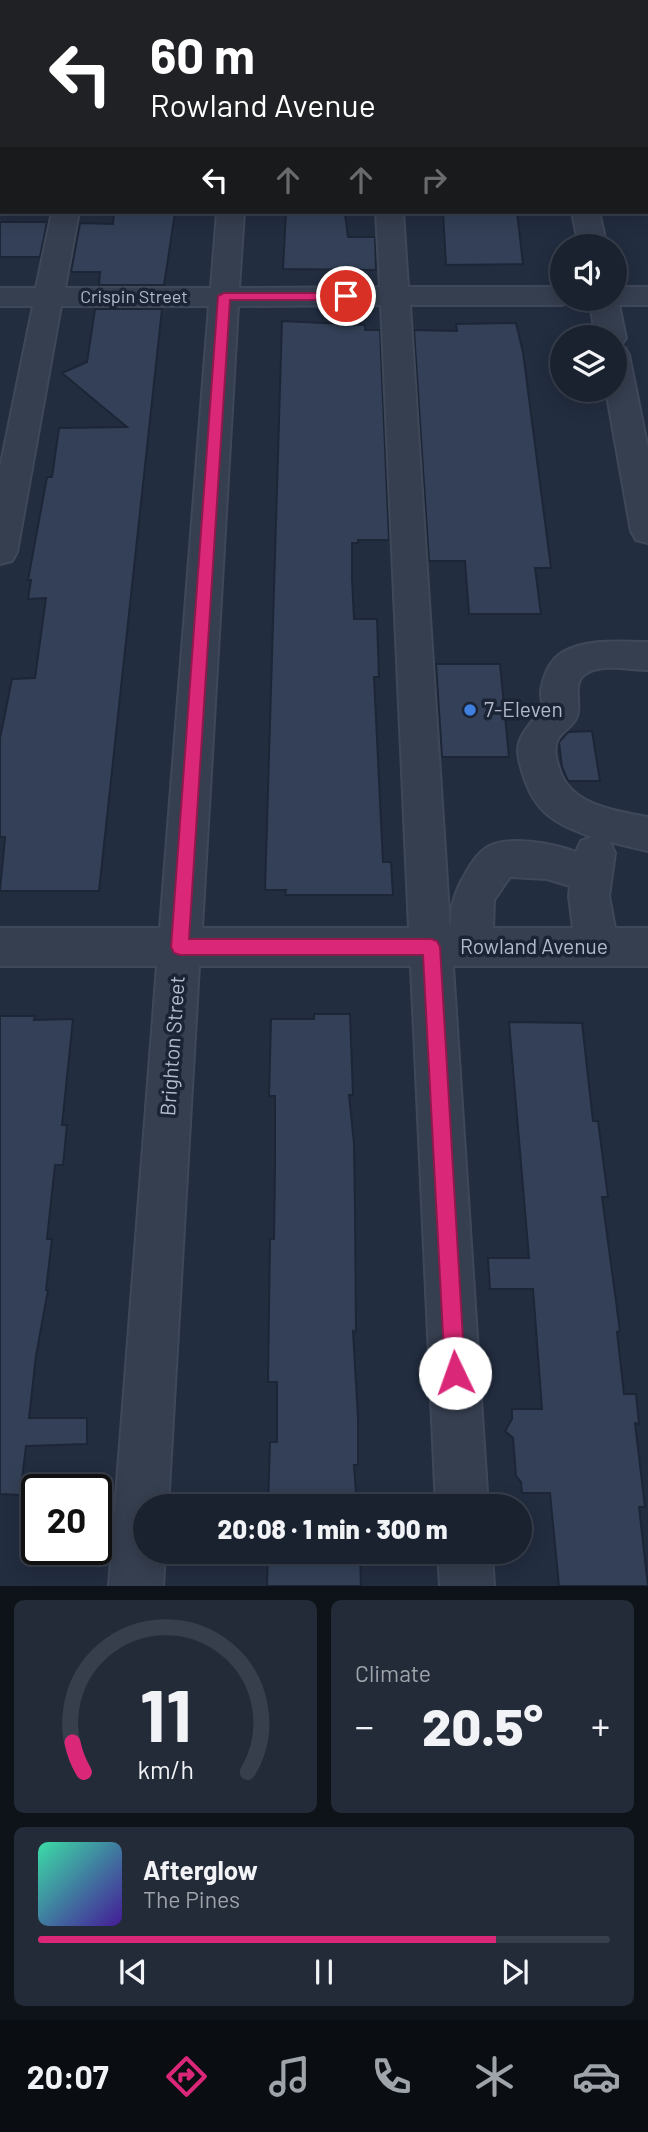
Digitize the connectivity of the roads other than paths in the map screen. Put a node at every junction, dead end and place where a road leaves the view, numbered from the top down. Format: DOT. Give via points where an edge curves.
graph roads {
  1 [pos="65,214"];
  2 [pos="230,214"];
  3 [pos="390,214"];
  4 [pos="586,214"];
  5 [pos="590,234"];
  6 [pos="224,296"];
  7 [pos="394,296"];
  8 [pos="550,296"];
  9 [pos="627,296"];
  10 [pos="648,296"];
  11 [pos="0,297"];
  12 [pos="49,297"];
  13 [pos="623,402"];
  14 [pos="648,531"];
  15 [pos="0,552"];
  16 [pos="648,656"];
  17 [pos="586,817"];
  18 [pos="648,834"];
  19 [pos="592,877"];
  20 [pos="0,947"];
  21 [pos="180,947"];
  22 [pos="431,947"];
  23 [pos="475,947"];
  24 [pos="597,947"];
  25 [pos="648,947"];
  26 [pos="462,1494"];
  27 [pos="466,1564"];
  28 [pos="136,1586"];
  29 [pos="467,1586"];
  1 -- 12 [label="street"];
  2 -- 6 [label="street, Brighton Street"];
  3 -- 7 [label="street"];
  4 -- 5 [label="street"];
  6 -- 7 [label="street, Crispin Street"];
  6 -- 12 [label="street, Crispin Street"];
  6 -- 21 [label="street, Brighton Street"];
  7 -- 8 [label="street, Crispin Street"];
  7 -- 22 [label="street"];
  9 -- 10 [label="street"];
  11 -- 12 [label="street, Crispin Street"];
  12 -- 15 [label="street"];
  13 -- 14 [label="street"];
  16 -- 17 [label="street" via="584,657 562,676 560,714 545,726 535,753 554,799"];
  17 -- 18 [label="street"];
  17 -- 19 [label="street" via="595,852"];
  19 -- 23 [label="street" via="550,861 499,860 474,893 470,914"];
  19 -- 24 [label="street" via="589,896"];
  20 -- 21 [label="street, Rowland Avenue"];
  21 -- 22 [label="street, Rowland Avenue"];
  21 -- 28 [label="street, Brighton Street"];
  22 -- 23 [label="street, Rowland Avenue"];
  22 -- 26 [label="street"];
  23 -- 24 [label="street, Rowland Avenue"];
  24 -- 25 [label="street, Rowland Avenue"];
  27 -- 29 [label="street"];
}
